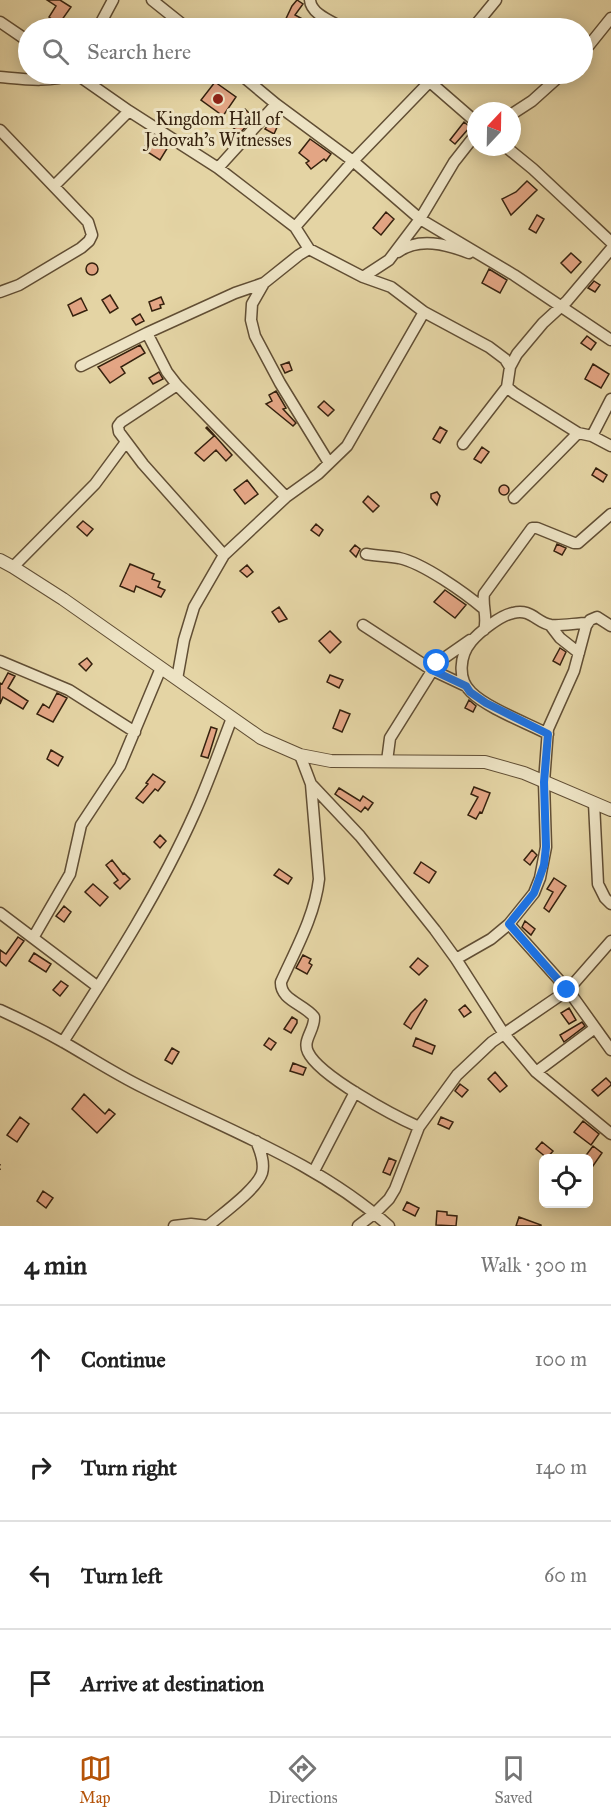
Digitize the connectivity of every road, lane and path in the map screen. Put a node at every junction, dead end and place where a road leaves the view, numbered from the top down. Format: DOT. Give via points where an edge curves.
graph roads {
  1 [pos="112,0"];
  2 [pos="152,0"];
  3 [pos="310,0"];
  4 [pos="496,0"];
  5 [pos="103,18"];
  6 [pos="174,18"];
  7 [pos="326,18"];
  8 [pos="481,18"];
  9 [pos="611,18"];
  10 [pos="0,22"];
  11 [pos="18,34"];
  12 [pos="593,40"];
  13 [pos="0,77"];
  14 [pos="18,79"];
  15 [pos="90,84"];
  16 [pos="252,84"];
  17 [pos="427,84"];
  18 [pos="439,84"];
  19 [pos="551,84"];
  20 [pos="276,104"];
  21 [pos="521,108"];
  22 [pos="129,111"];
  23 [pos="467,113"];
  24 [pos="0,130"];
  25 [pos="467,145"];
  26 [pos="517,156"];
  27 [pos="353,161"];
  28 [pos="218,168"];
  29 [pos="54,186"];
  30 [pos="420,219"];
  31 [pos="295,227"];
  32 [pos="611,242"];
  33 [pos="309,249"];
  34 [pos="611,249"];
  35 [pos="389,260"];
  36 [pos="514,275"];
  37 [pos="363,277"];
  38 [pos="264,283"];
  39 [pos="0,292"];
  40 [pos="560,308"];
  41 [pos="424,312"];
  42 [pos="147,333"];
  43 [pos="611,340"];
  44 [pos="81,366"];
  45 [pos="510,367"];
  46 [pos="177,385"];
  47 [pos="507,387"];
  48 [pos="611,399"];
  49 [pos="578,433"];
  50 [pos="592,436"];
  51 [pos="126,442"];
  52 [pos="464,444"];
  53 [pos="611,446"];
  54 [pos="329,463"];
  55 [pos="286,497"];
  56 [pos="514,498"];
  57 [pos="609,519"];
  58 [pos="366,554"];
  59 [pos="224,555"];
  60 [pos="0,560"];
  61 [pos="14,567"];
  62 [pos="484,609"];
  63 [pos="588,623"];
  64 [pos="363,625"];
  65 [pos="550,625"];
  66 [pos="611,626"];
  67 [pos="479,634"];
  68 [pos="579,653"];
  69 [pos="0,661"];
  70 [pos="161,668"];
  71 [pos="432,670"];
  72 [pos="177,679"];
  73 [pos="466,686"];
  74 [pos="232,718"];
  75 [pos="135,732"];
  76 [pos="548,734"];
  77 [pos="300,755"];
  78 [pos="387,761"];
  79 [pos="544,782"];
  80 [pos="311,784"];
  81 [pos="594,803"];
  82 [pos="611,810"];
  83 [pos="611,904"];
  84 [pos="0,914"];
  85 [pos="509,924"];
  86 [pos="33,938"];
  87 [pos="611,941"];
  88 [pos="456,959"];
  89 [pos="98,987"];
  90 [pos="567,990"];
  91 [pos="0,1010"];
  92 [pos="595,1028"];
  93 [pos="504,1034"];
  94 [pos="63,1042"];
  95 [pos="611,1050"];
  96 [pos="536,1072"];
  97 [pos="355,1092"];
  98 [pos="419,1127"];
  99 [pos="611,1134"];
  100 [pos="256,1141"];
  101 [pos="0,1164"];
  102 [pos="314,1171"];
  103 [pos="0,1173"];
  104 [pos="375,1213"];
  105 [pos="174,1226"];
  106 [pos="208,1226"];
  107 [pos="358,1226"];
  108 [pos="389,1226"];
  1 -- 5 [label="street"];
  2 -- 6 [label="street"];
  3 -- 7 [label="street" via="311,7"];
  4 -- 8 [label="street"];
  9 -- 12 [label="street"];
  10 -- 11 [label="street"];
  13 -- 14 [label="street"];
  15 -- 22 [label="street"];
  16 -- 20 [label="street"];
  17 -- 27 [label="street"];
  18 -- 23 [label="street"];
  19 -- 21 [label="street"];
  20 -- 27 [label="street"];
  20 -- 28 [label="street"];
  22 -- 28 [label="street"];
  22 -- 29 [label="street"];
  24 -- 29 [label="street"];
  25 -- 30 [label="street"];
  26 -- 32 [label="street"];
  27 -- 30 [label="street"];
  27 -- 31 [label="street"];
  28 -- 31 [label="street"];
  29 -- 39 [label="street" via="88,222 92,235 89,241 19,285"];
  30 -- 35 [label="street"];
  30 -- 36 [label="street"];
  31 -- 33 [label="street"];
  33 -- 37 [label="street"];
  33 -- 38 [label="street"];
  34 -- 40 [label="street"];
  35 -- 36 [label="street" via="408,245 427,243 462,250"];
  35 -- 37 [label="street"];
  36 -- 40 [label="street"];
  37 -- 41 [label="street" via="391,287"];
  38 -- 42 [label="street"];
  38 -- 54 [label="street" via="252,304 255,336"];
  40 -- 43 [label="street"];
  40 -- 45 [label="street" via="543,322"];
  41 -- 45 [label="street" via="489,347"];
  41 -- 54 [label="street" via="355,434"];
  42 -- 44 [label="street"];
  42 -- 46 [label="street"];
  45 -- 47 [label="street"];
  46 -- 51 [label="street" via="121,422 119,432"];
  46 -- 55 [label="street"];
  47 -- 49 [label="street"];
  47 -- 52 [label="street"];
  48 -- 50 [label="street"];
  49 -- 50 [label="street"];
  49 -- 56 [label="street"];
  50 -- 53 [label="street"];
  51 -- 59 [label="street"];
  51 -- 61 [label="street" via="81,499"];
  54 -- 55 [label="street"];
  55 -- 59 [label="street"];
  57 -- 62 [label="street" via="574,543 532,528 484,594"];
  58 -- 62 [label="street" via="399,558 419,566"];
  59 -- 72 [label="street" via="194,607"];
  60 -- 61 [label="street"];
  61 -- 70 [label="street"];
  62 -- 67 [label="street" via="486,624"];
  63 -- 65 [label="street"];
  63 -- 66 [label="street" via="597,617"];
  63 -- 68 [label="street"];
  64 -- 71 [label="street"];
  65 -- 67 [label="street" via="528,612 512,613"];
  65 -- 68 [label="street"];
  67 -- 71 [label="street"];
  67 -- 73 [label="street" via="468,646 462,663"];
  68 -- 76 [label="street"];
  69 -- 75 [label="street" via="75,693"];
  70 -- 72 [label="street"];
  70 -- 75 [label="street"];
  71 -- 73 [label="street"];
  71 -- 78 [label="street" via="390,738"];
  72 -- 74 [label="street"];
  73 -- 76 [label="street" via="486,703"];
  74 -- 77 [label="street" via="261,738"];
  74 -- 89 [label="street" via="171,861 138,924"];
  75 -- 86 [label="street" via="120,766 81,825 70,874"];
  76 -- 79 [label="street"];
  77 -- 78 [label="street"];
  77 -- 80 [label="street"];
  78 -- 79 [label="street" via="485,762"];
  79 -- 81 [label="street"];
  79 -- 85 [label="street" via="544,865 534,893"];
  80 -- 88 [label="street" via="360,836"];
  80 -- 97 [label="street" via="317,894 281,988 283,994 314,1017 306,1044 308,1053"];
  81 -- 82 [label="street"];
  81 -- 83 [label="street" via="598,884"];
  84 -- 86 [label="street"];
  85 -- 88 [label="street"];
  85 -- 90 [label="street"];
  86 -- 89 [label="street"];
  87 -- 90 [label="street"];
  88 -- 93 [label="street"];
  89 -- 94 [label="street"];
  90 -- 92 [label="street"];
  90 -- 93 [label="street"];
  91 -- 94 [label="street"];
  92 -- 95 [label="street"];
  92 -- 96 [label="street"];
  93 -- 96 [label="street"];
  93 -- 98 [label="street" via="456,1075"];
  94 -- 100 [label="street" via="143,1088"];
  96 -- 99 [label="street"];
  97 -- 98 [label="street"];
  97 -- 102 [label="street"];
  98 -- 104 [label="street" via="395,1189"];
  100 -- 102 [label="street"];
  100 -- 106 [label="street" via="263,1163 259,1179"];
  101 -- 103 [label="path"];
  102 -- 104 [label="street"];
  104 -- 107 [label="street"];
  104 -- 108 [label="street"];
  105 -- 106 [label="street"];
}
